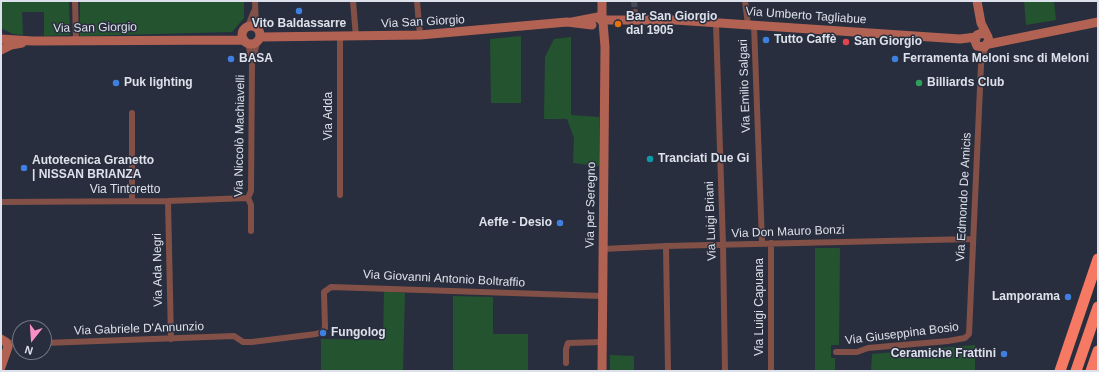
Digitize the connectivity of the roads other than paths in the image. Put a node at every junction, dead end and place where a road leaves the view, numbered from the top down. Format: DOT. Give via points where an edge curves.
graph roads {
  1 [pos="75,1"];
  2 [pos="353,1"];
  3 [pos="417,1"];
  4 [pos="745,1"];
  5 [pos="255,4"];
  6 [pos="602,4"];
  7 [pos="977,5"];
  8 [pos="598,22"];
  9 [pos="1098,22"];
  10 [pos="716,23"];
  11 [pos="751,25"];
  12 [pos="252,35"];
  13 [pos="420,35"];
  14 [pos="340,37"];
  15 [pos="356,37"];
  16 [pos="1,39"];
  17 [pos="76,40"];
  18 [pos="33,41"];
  19 [pos="982,41"];
  20 [pos="1,50"];
  21 [pos="132,113"];
  22 [pos="340,194"];
  23 [pos="248,198"];
  24 [pos="132,201"];
  25 [pos="168,201"];
  26 [pos="1,202"];
  27 [pos="251,231"];
  28 [pos="973,239"];
  29 [pos="762,243"];
  30 [pos="770,244"];
  31 [pos="724,245"];
  32 [pos="666,246"];
  33 [pos="603,249"];
  34 [pos="1098,259"];
  35 [pos="602,296"];
  36 [pos="1098,307"];
  37 [pos="969,334"];
  38 [pos="234,336"];
  39 [pos="171,339"];
  40 [pos="4,341"];
  41 [pos="602,342"];
  42 [pos="52,343"];
  43 [pos="1098,351"];
  44 [pos="836,352"];
  45 [pos="3,357"];
  46 [pos="566,363"];
  47 [pos="1,367"];
  48 [pos="602,371"];
  49 [pos="668,371"];
  50 [pos="725,371"];
  51 [pos="771,371"];
  52 [pos="1060,371"];
  53 [pos="1076,371"];
  54 [pos="1091,371"];
  1 -- 17 [label="street"];
  2 -- 15 [label="street"];
  3 -- 13 [label="street"];
  4 -- 11 [label="street, Via Emilio Salgari"];
  5 -- 12 [label="street, Via Niccolò Machiavelli"];
  6 -- 8 [label="street, Via per Seregno"];
  7 -- 19 [label="street"];
  8 -- 10 [label="street, Via Umberto Tagliabue" via="635,16"];
  8 -- 13 [label="street, Via San Giorgio"];
  8 -- 33 [label="street, Via per Seregno" via="604,40"];
  9 -- 19 [label="street, Via Umberto Tagliabue"];
  10 -- 11 [label="street, Via Umberto Tagliabue"];
  10 -- 31 [label="street, Via Luigi Briani"];
  11 -- 19 [label="street, Via Umberto Tagliabue"];
  11 -- 29 [label="street, Via Emilio Salgari"];
  12 -- 14 [label="street, Via San Giorgio" via="274,38"];
  12 -- 17 [label="street, Via San Giorgio" via="229,38"];
  12 -- 23 [label="street, Via Niccolò Machiavelli" via="251,191"];
  13 -- 15 [label="street, Via San Giorgio"];
  14 -- 15 [label="street, Via San Giorgio"];
  14 -- 22 [label="street, Via Adda"];
  16 -- 18 [label="street, Via San Giorgio"];
  17 -- 18 [label="street, Via San Giorgio"];
  18 -- 20 [label="street, Via San Giorgio" via="11,45"];
  19 -- 28 [label="street, Via Edmondo De Amicis"];
  21 -- 24 [label="street"];
  23 -- 25 [label="street, Via Tintoretto"];
  23 -- 27 [label="street, Via Niccolò Machiavelli" via="251,205"];
  24 -- 25 [label="street, Via Tintoretto"];
  24 -- 26 [label="street, Via Tintoretto"];
  25 -- 39 [label="street, Via Ada Negri"];
  28 -- 30 [label="street, Via Don Mauro Bonzi"];
  28 -- 37 [label="street, Via Edmondo De Amicis"];
  29 -- 30 [label="street, Via Don Mauro Bonzi"];
  29 -- 31 [label="street, Via Don Mauro Bonzi"];
  30 -- 51 [label="street, Via Luigi Capuana"];
  31 -- 32 [label="street, Via Don Mauro Bonzi"];
  31 -- 50 [label="street, Via Luigi Briani"];
  32 -- 33 [label="street, Via Don Mauro Bonzi"];
  32 -- 49 [label="street"];
  33 -- 35 [label="street, Via per Seregno"];
  34 -- 52 [label="highway"];
  35 -- 38 [label="street, Via Giovanni Antonio Boltraffio" via="331,287 324,292 325,328 322,332 252,342 243,342"];
  35 -- 41 [label="street, Via per Seregno"];
  36 -- 53 [label="highway"];
  37 -- 44 [label="street, Via Giuseppina Bosio" via="965,338 948,341 868,348 857,352"];
  38 -- 39 [label="street, Via Gabriele D'Annunzio"];
  39 -- 42 [label="street, Via Gabriele D'Annunzio"];
  40 -- 45 [label="street"];
  41 -- 46 [label="street" via="568,343"];
  41 -- 48 [label="street, Via per Seregno"];
  43 -- 54 [label="highway"];
  45 -- 47 [label="street"];
}
